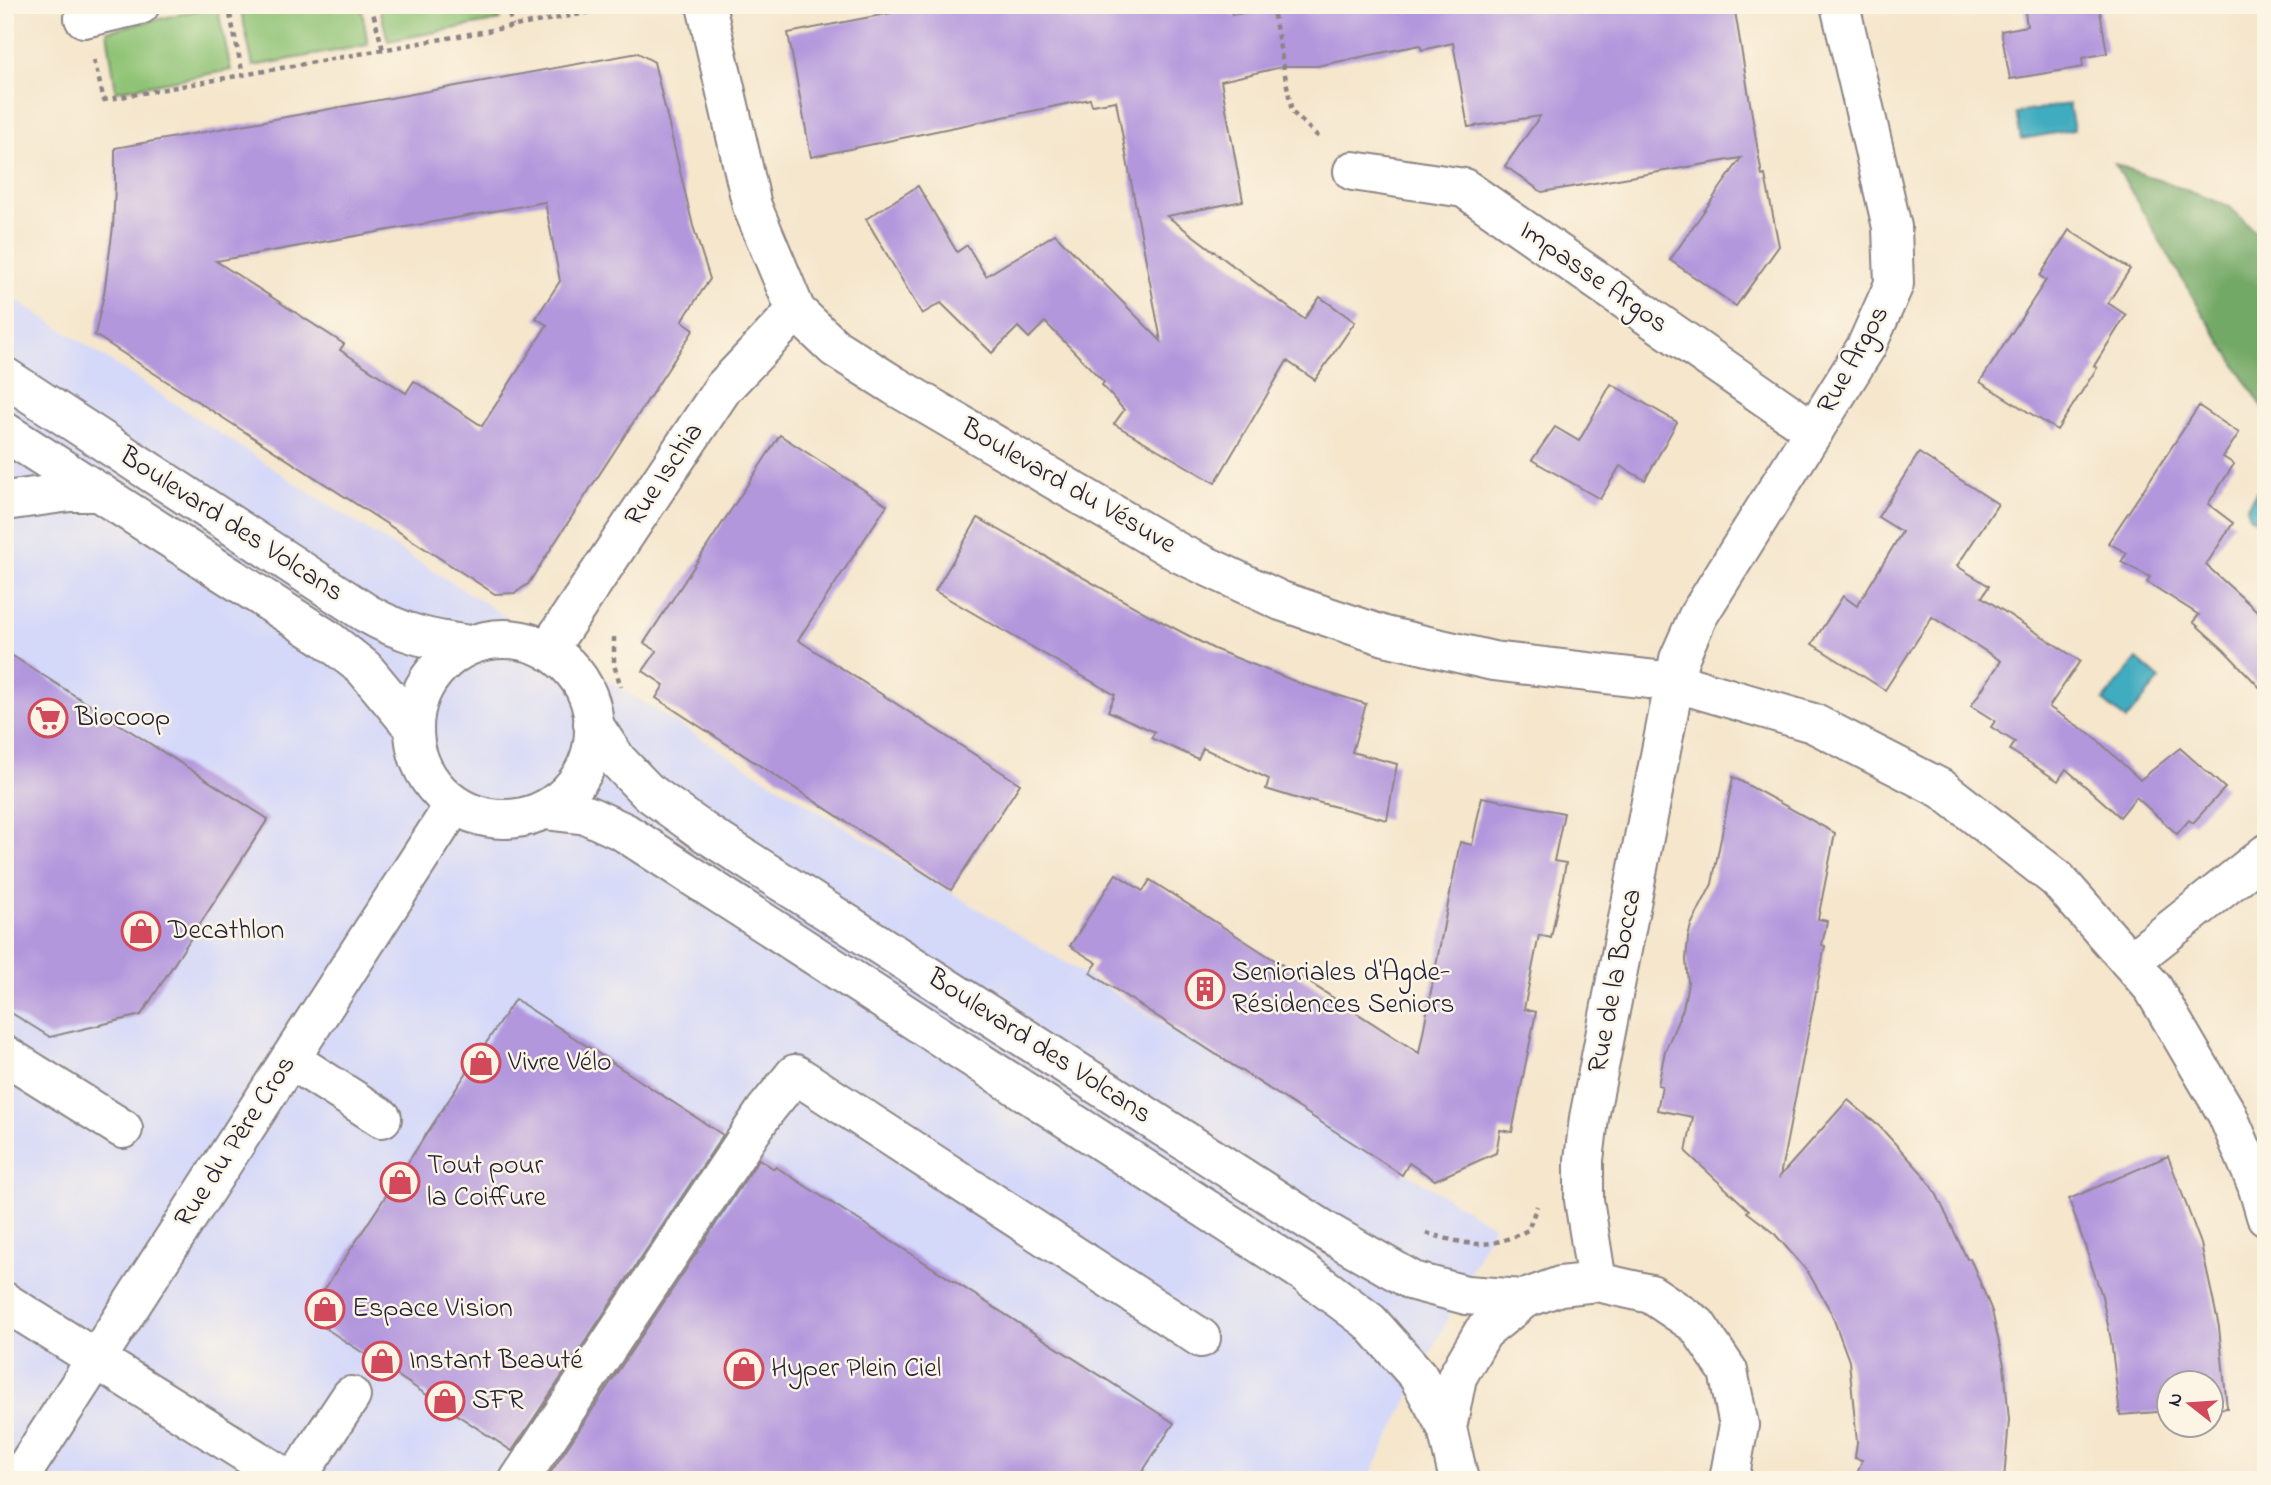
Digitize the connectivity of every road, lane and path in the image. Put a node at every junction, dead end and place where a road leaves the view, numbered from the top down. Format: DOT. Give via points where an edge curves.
graph roads {
  1 [pos="140,5"];
  2 [pos="228,5"];
  3 [pos="371,5"];
  4 [pos="507,5"];
  5 [pos="631,5"];
  6 [pos="706,5"];
  7 [pos="1272,5"];
  8 [pos="1840,5"];
  9 [pos="84,18"];
  10 [pos="512,26"];
  11 [pos="383,50"];
  12 [pos="243,75"];
  13 [pos="1353,171"];
  14 [pos="796,311"];
  15 [pos="5,377"];
  16 [pos="1814,431"];
  17 [pos="5,432"];
  18 [pos="99,492"];
  19 [pos="5,501"];
  20 [pos="585,594"];
  21 [pos="469,645"];
  22 [pos="548,650"];
  23 [pos="1674,682"];
  24 [pos="624,695"];
  25 [pos="593,724"];
  26 [pos="413,727"];
  27 [pos="454,805"];
  28 [pos="544,810"];
  29 [pos="2266,854"];
  30 [pos="2130,962"];
  31 [pos="290,1059"];
  32 [pos="10,1070"];
  33 [pos="382,1118"];
  34 [pos="123,1129"];
  35 [pos="2263,1195"];
  36 [pos="1584,1200"];
  37 [pos="1417,1230"];
  38 [pos="1597,1282"];
  39 [pos="1524,1298"];
  40 [pos="5,1303"];
  41 [pos="1201,1338"];
  42 [pos="96,1359"];
  43 [pos="351,1396"];
  44 [pos="1447,1428"];
  45 [pos="18,1480"];
  46 [pos="289,1480"];
  47 [pos="295,1480"];
  48 [pos="519,1480"];
  49 [pos="1459,1480"];
  50 [pos="1729,1480"];
  1 -- 9 [label="street"];
  2 -- 12 [label="path"];
  3 -- 11 [label="path"];
  4 -- 10 [label="path"];
  5 -- 10 [label="path"];
  6 -- 14 [label="street, Boulevard du Vésuve" via="752,206"];
  7 -- 13 [label="path" via="1292,112"];
  8 -- 16 [label="street, Rue Argos" via="1892,227 1894,284 1866,347"];
  9 -- 12 [label="path" via="104,100"];
  10 -- 11 [label="path"];
  11 -- 12 [label="path"];
  13 -- 16 [label="street, Impasse Argos" via="1464,188"];
  14 -- 20 [label="street, Rue Ischia" via="723,388"];
  14 -- 23 [label="street, Boulevard du Vésuve" via="835,348 895,386 1181,554 1281,601 1385,636 1493,661"];
  15 -- 21 [label="street, Boulevard des Volcans" via="366,613 425,639"];
  16 -- 23 [label="street, Rue Argos" via="1698,616"];
  17 -- 18 [label="street, Boulevard des Volcans"];
  18 -- 19 [label="street"];
  18 -- 26 [label="street, Boulevard des Volcans" via="327,639 364,668"];
  20 -- 22 [label="street, Rue Ischia"];
  20 -- 24 [label="path" via="615,613 614,665"];
  21 -- 22 [label="street" via="496,639 523,641"];
  21 -- 26 [label="street" via="429,678"];
  22 -- 25 [label="street" via="572,669 587,695"];
  23 -- 30 [label="street, Boulevard du Vésuve" via="1813,723 1942,789 2057,879"];
  23 -- 36 [label="street, Rue de la Bocca" via="1589,1118"];
  25 -- 28 [label="street" via="592,750 581,774 565,795"];
  25 -- 39 [label="street, Boulevard des Volcans" via="617,760 647,790 704,832 1327,1232 1413,1280 1466,1295"];
  26 -- 27 [label="street" via="417,757 432,784"];
  27 -- 28 [label="street" via="498,820"];
  27 -- 31 [label="street, Rue du Père Cros"];
  28 -- 44 [label="street, Boulevard des Volcans" via="587,815 624,832 1302,1271 1370,1322 1418,1376"];
  29 -- 30 [label="street"];
  30 -- 35 [label="street, Boulevard du Vésuve" via="2153,988 2227,1114"];
  31 -- 33 [label="street"];
  31 -- 42 [label="street, Rue du Père Cros"];
  32 -- 34 [label="street"];
  36 -- 37 [label="path" via="1538,1204 1528,1230 1505,1241 1470,1245"];
  36 -- 38 [label="street, Rue de la Bocca"];
  38 -- 39 [label="street" via="1560,1286"];
  38 -- 50 [label="street" via="1651,1294 1674,1309 1697,1325 1728,1371 1739,1425"];
  39 -- 44 [label="street" via="1483,1332 1457,1377"];
  40 -- 42 [label="street"];
  41 -- 48 [label="street" via="795,1074 765,1111"];
  42 -- 45 [label="street, Rue du Père Cros"];
  42 -- 46 [label="street"];
  43 -- 47 [label="street"];
  44 -- 49 [label="street"];
}
